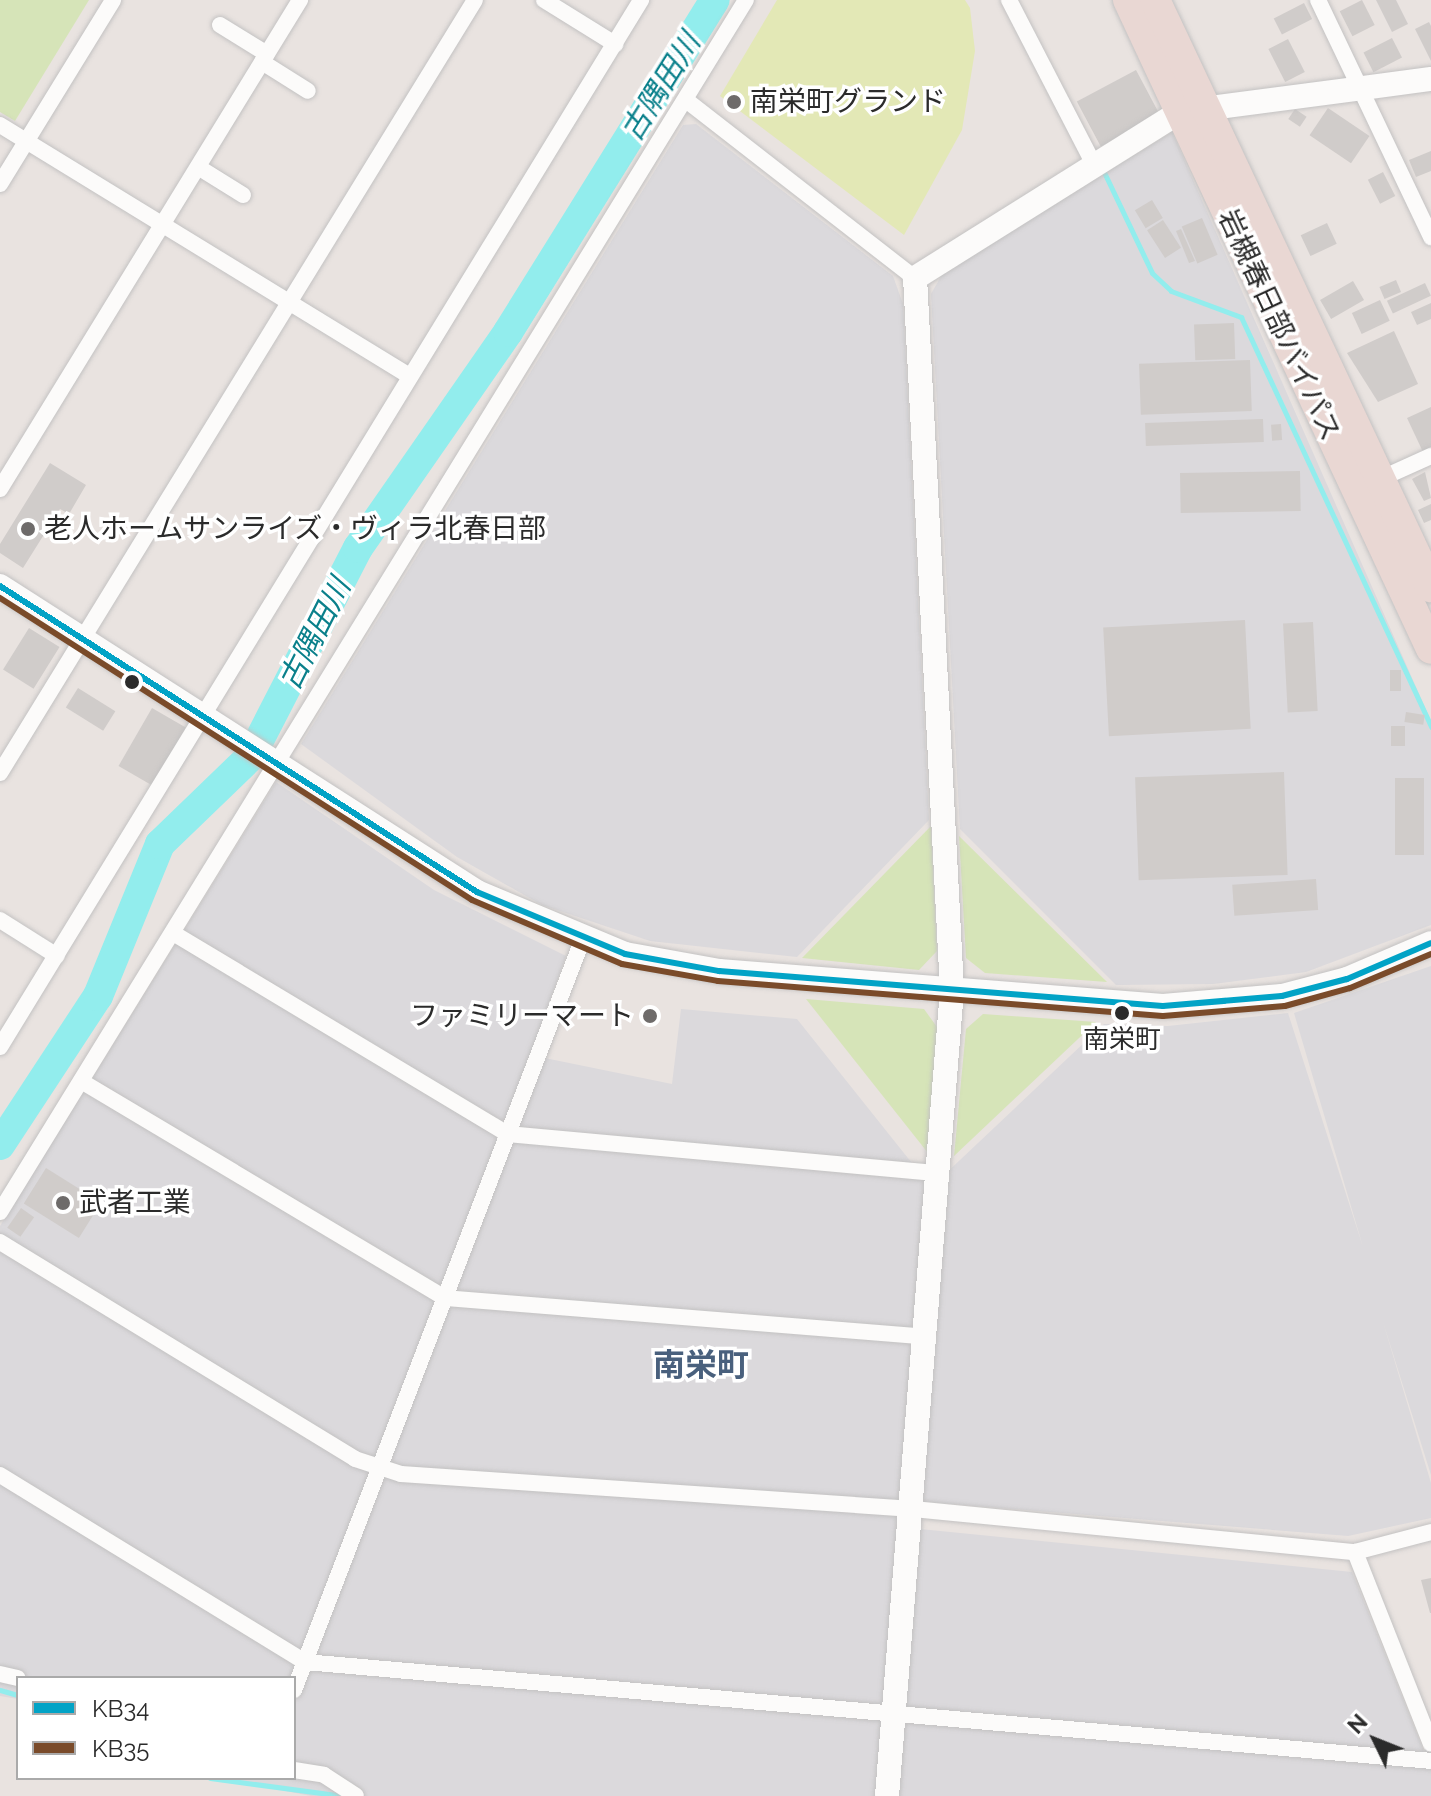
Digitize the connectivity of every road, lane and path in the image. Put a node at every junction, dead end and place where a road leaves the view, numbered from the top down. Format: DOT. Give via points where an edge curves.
graph roads {
  1 [pos="113,0"];
  2 [pos="300,0"];
  3 [pos="475,0"];
  4 [pos="544,0"];
  5 [pos="641,0"];
  6 [pos="746,0"];
  7 [pos="1009,0"];
  8 [pos="1128,0"];
  9 [pos="1155,0"];
  10 [pos="1319,1"];
  11 [pos="220,25"];
  12 [pos="615,44"];
  13 [pos="265,58"];
  14 [pos="1431,79"];
  15 [pos="308,91"];
  16 [pos="1361,91"];
  17 [pos="686,100"];
  18 [pos="1192,110"];
  19 [pos="0,125"];
  20 [pos="27,141"];
  21 [pos="1094,165"];
  22 [pos="198,167"];
  23 [pos="0,184"];
  24 [pos="243,195"];
  25 [pos="163,225"];
  26 [pos="1429,226"];
  27 [pos="915,278"];
  28 [pos="287,302"];
  29 [pos="410,376"];
  30 [pos="1431,456"];
  31 [pos="1380,479"];
  32 [pos="0,489"];
  33 [pos="0,586"];
  34 [pos="1431,587"];
  35 [pos="82,636"];
  36 [pos="1431,649"];
  37 [pos="208,714"];
  38 [pos="274,757"];
  39 [pos="0,773"];
  40 [pos="0,920"];
  41 [pos="173,933"];
  42 [pos="582,941"];
  43 [pos="1431,943"];
  44 [pos="57,956"];
  45 [pos="952,990"];
  46 [pos="0,1047"];
  47 [pos="81,1081"];
  48 [pos="507,1134"];
  49 [pos="938,1173"];
  50 [pos="0,1212"];
  51 [pos="0,1242"];
  52 [pos="445,1298"];
  53 [pos="926,1337"];
  54 [pos="379,1469"];
  55 [pos="0,1475"];
  56 [pos="913,1509"];
  57 [pos="1431,1532"];
  58 [pos="1355,1552"];
  59 [pos="305,1662"];
  60 [pos="296,1685"];
  61 [pos="895,1710"];
  62 [pos="1431,1744"];
  63 [pos="1431,1761"];
  64 [pos="296,1770"];
  65 [pos="356,1796"];
  66 [pos="887,1796"];
  1 -- 20 [label="street"];
  2 -- 13 [label="street"];
  3 -- 28 [label="street"];
  4 -- 12 [label="street"];
  5 -- 12 [label="street"];
  6 -- 17 [label="street"];
  7 -- 21 [label="street"];
  8 -- 18 [label="highway, 岩槻春日部バイパス"];
  9 -- 18 [label="highway, 岩槻春日部バイパス"];
  10 -- 16 [label="street"];
  11 -- 13 [label="street"];
  12 -- 29 [label="street"];
  13 -- 15 [label="street"];
  13 -- 22 [label="street"];
  14 -- 16 [label="street"];
  16 -- 18 [label="street"];
  16 -- 26 [label="street"];
  17 -- 27 [label="street"];
  17 -- 38 [label="street"];
  18 -- 21 [label="street"];
  18 -- 31 [label="highway, 岩槻春日部バイパス"];
  18 -- 36 [label="highway, 岩槻春日部バイパス"];
  19 -- 20 [label="street"];
  20 -- 23 [label="street"];
  20 -- 25 [label="street"];
  21 -- 27 [label="street"];
  22 -- 24 [label="street"];
  22 -- 25 [label="street"];
  25 -- 28 [label="street"];
  25 -- 32 [label="street"];
  27 -- 45 [label="street"];
  28 -- 29 [label="street"];
  28 -- 35 [label="street"];
  29 -- 37 [label="street"];
  30 -- 31 [label="street"];
  31 -- 34 [label="highway, 岩槻春日部バイパス"];
  33 -- 35 [label="street"];
  35 -- 37 [label="street"];
  35 -- 39 [label="street"];
  37 -- 38 [label="street"];
  37 -- 44 [label="street"];
  38 -- 41 [label="street"];
  38 -- 42 [label="street" via="464,884"];
  40 -- 44 [label="street"];
  41 -- 47 [label="street"];
  41 -- 48 [label="street"];
  42 -- 45 [label="street" via="719,971"];
  42 -- 48 [label="street"];
  43 -- 45 [label="street" via="1347,979 1238,1002 1107,1004"];
  44 -- 46 [label="street"];
  45 -- 49 [label="street"];
  47 -- 50 [label="street"];
  47 -- 52 [label="street"];
  48 -- 49 [label="street"];
  48 -- 52 [label="street"];
  49 -- 53 [label="street"];
  51 -- 54 [label="street"];
  52 -- 53 [label="street"];
  52 -- 54 [label="street"];
  53 -- 56 [label="street"];
  54 -- 56 [label="street"];
  54 -- 59 [label="street"];
  55 -- 59 [label="street"];
  56 -- 58 [label="street"];
  56 -- 61 [label="street"];
  57 -- 58 [label="street"];
  58 -- 62 [label="street"];
  59 -- 60 [label="street"];
  59 -- 61 [label="street"];
  61 -- 63 [label="street"];
  61 -- 66 [label="street"];
  64 -- 65 [label="street" via="324,1775"];
}
